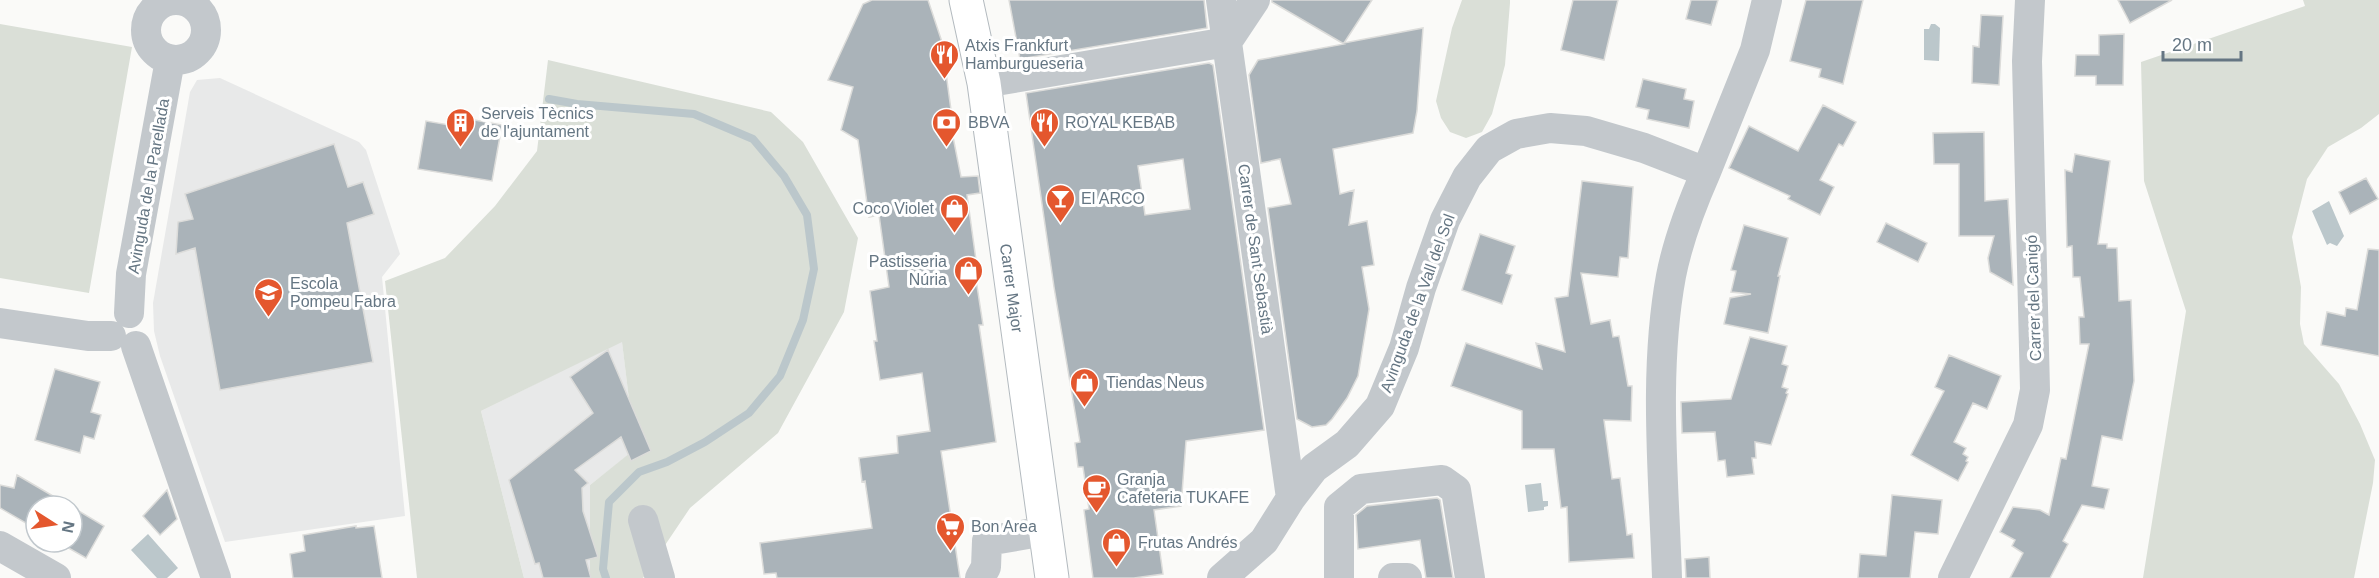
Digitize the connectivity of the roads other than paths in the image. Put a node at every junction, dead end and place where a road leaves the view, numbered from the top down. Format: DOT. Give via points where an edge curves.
graph roads {
  1 [pos="181,0"];
  2 [pos="966,0"];
  3 [pos="1221,0"];
  4 [pos="1255,0"];
  5 [pos="1767,0"];
  6 [pos="2030,0"];
  7 [pos="143,7"];
  8 [pos="1227,42"];
  9 [pos="170,60"];
  10 [pos="984,83"];
  11 [pos="1706,172"];
  12 [pos="0,323"];
  13 [pos="123,341"];
  14 [pos="1291,498"];
  15 [pos="643,520"];
  16 [pos="1045,531"];
  17 [pos="0,546"];
  18 [pos="56,578"];
  19 [pos="216,578"];
  20 [pos="660,578"];
  21 [pos="980,578"];
  22 [pos="1052,578"];
  23 [pos="1222,578"];
  24 [pos="1339,578"];
  25 [pos="1393,578"];
  26 [pos="1407,578"];
  27 [pos="1470,578"];
  28 [pos="1667,578"];
  29 [pos="1953,578"];
  1 -- 7 [label="street"];
  1 -- 9 [label="street" via="200,11 207,30 201,48 193,56"];
  2 -- 10 [label="street, Carrer Major"];
  3 -- 8 [label="street, Carrer de Sant Sebastià"];
  4 -- 8 [label="street"];
  5 -- 11 [label="street" via="1755,51"];
  6 -- 29 [label="street, Carrer del Canigó" via="2027,61 2035,390 2028,425"];
  7 -- 9 [label="street" via="150,46"];
  8 -- 10 [label="street"];
  8 -- 14 [label="street, Carrer de Sant Sebastià"];
  9 -- 13 [label="street, Avinguda de la Parellada" via="131,274 129,313 141,320 145,329 142,339"];
  10 -- 16 [label="street, Carrer Major"];
  11 -- 14 [label="street, Avinguda de la Vall del Sol" via="1586,131 1550,128 1516,134 1490,148 1467,177 1444,220 1404,348 1380,406 1347,444 1314,468"];
  11 -- 28 [label="street" via="1680,240 1665,317 1662,383"];
  12 -- 13 [label="street"];
  13 -- 19 [label="street"];
  14 -- 23 [label="street, Avinguda de la Vall del Sol" via="1264,541"];
  15 -- 20 [label="street"];
  16 -- 21 [label="street" via="987,541 986,567"];
  16 -- 22 [label="street, Carrer Major"];
  17 -- 18 [label="street"];
  24 -- 27 [label="street" via="1339,507 1361,489 1442,480 1456,490"];
  25 -- 26 [label="street"];
}
